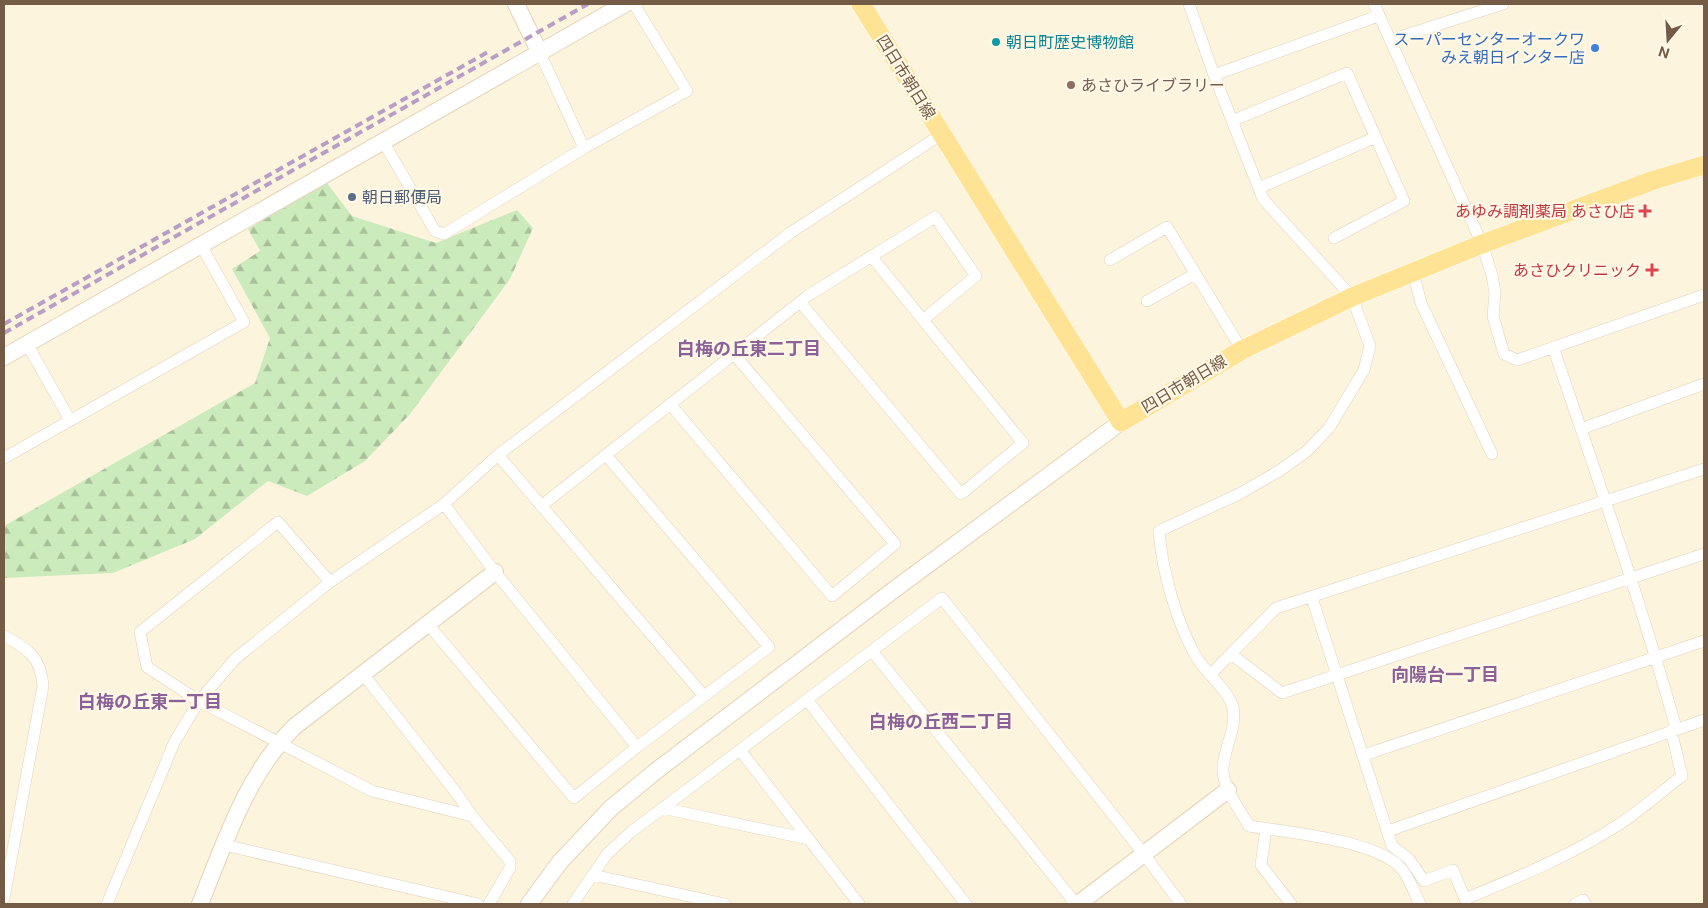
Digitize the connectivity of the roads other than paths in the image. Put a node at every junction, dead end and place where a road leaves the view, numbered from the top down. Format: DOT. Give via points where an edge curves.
graph roads {
  1 [pos="516,4"];
  2 [pos="625,4"];
  3 [pos="634,4"];
  4 [pos="861,4"];
  5 [pos="1190,4"];
  6 [pos="1374,4"];
  7 [pos="1503,4"];
  8 [pos="1378,16"];
  9 [pos="1390,40"];
  10 [pos="538,51"];
  11 [pos="1214,76"];
  12 [pos="1232,121"];
  13 [pos="942,134"];
  14 [pos="1376,137"];
  15 [pos="384,142"];
  16 [pos="584,148"];
  17 [pos="1704,165"];
  18 [pos="1259,188"];
  19 [pos="1334,238"];
  20 [pos="1482,244"];
  21 [pos="201,245"];
  22 [pos="872,256"];
  23 [pos="1110,260"];
  24 [pos="1412,272"];
  25 [pos="1195,274"];
  26 [pos="1704,295"];
  27 [pos="1352,296"];
  28 [pos="1147,301"];
  29 [pos="800,302"];
  30 [pos="924,319"];
  31 [pos="27,344"];
  32 [pos="1553,347"];
  33 [pos="1242,350"];
  34 [pos="734,354"];
  35 [pos="4,357"];
  36 [pos="1704,384"];
  37 [pos="670,404"];
  38 [pos="70,420"];
  39 [pos="1121,422"];
  40 [pos="1581,428"];
  41 [pos="1492,454"];
  42 [pos="498,455"];
  43 [pos="606,455"];
  44 [pos="4,458"];
  45 [pos="1704,469"];
  46 [pos="1606,502"];
  47 [pos="444,504"];
  48 [pos="541,506"];
  49 [pos="1704,554"];
  50 [pos="495,572"];
  51 [pos="1631,578"];
  52 [pos="330,582"];
  53 [pos="1312,598"];
  54 [pos="427,623"];
  55 [pos="5,639"];
  56 [pos="1704,641"];
  57 [pos="872,651"];
  58 [pos="1231,654"];
  59 [pos="1656,657"];
  60 [pos="363,674"];
  61 [pos="1210,675"];
  62 [pos="1339,676"];
  63 [pos="704,696"];
  64 [pos="807,700"];
  65 [pos="199,701"];
  66 [pos="1704,720"];
  67 [pos="1674,729"];
  68 [pos="278,743"];
  69 [pos="637,747"];
  70 [pos="740,750"];
  71 [pos="1364,755"];
  72 [pos="1228,790"];
  73 [pos="662,808"];
  74 [pos="472,816"];
  75 [pos="1266,829"];
  76 [pos="1388,831"];
  77 [pos="809,839"];
  78 [pos="224,845"];
  79 [pos="1144,853"];
  80 [pos="593,876"];
  81 [pos="4,898"];
  82 [pos="854,903"];
  83 [pos="107,904"];
  84 [pos="200,904"];
  85 [pos="478,904"];
  86 [pos="489,904"];
  87 [pos="529,904"];
  88 [pos="573,904"];
  89 [pos="725,904"];
  90 [pos="966,904"];
  91 [pos="1077,904"];
  92 [pos="1181,904"];
  93 [pos="1291,904"];
  94 [pos="1420,904"];
  95 [pos="1575,904"];
  96 [pos="1585,904"];
  1 -- 10 [label="street"];
  2 -- 10 [label="street"];
  3 -- 16 [label="street" via="687,91"];
  4 -- 13 [label="main road, 四日市朝日線"];
  5 -- 11 [label="street"];
  6 -- 8 [label="street"];
  7 -- 9 [label="street"];
  8 -- 9 [label="street"];
  8 -- 11 [label="street"];
  9 -- 20 [label="street"];
  10 -- 15 [label="street"];
  10 -- 16 [label="street"];
  11 -- 12 [label="street"];
  12 -- 14 [label="street" via="1347,73"];
  12 -- 18 [label="street"];
  13 -- 39 [label="main road, 四日市朝日線"];
  13 -- 42 [label="street" via="790,233"];
  14 -- 18 [label="street"];
  14 -- 19 [label="street" via="1404,201"];
  15 -- 16 [label="street" via="435,231 444,234"];
  15 -- 21 [label="street"];
  17 -- 20 [label="main road, 四日市朝日線" via="1654,180"];
  18 -- 27 [label="street" via="1263,199"];
  20 -- 24 [label="main road, 四日市朝日線"];
  20 -- 32 [label="street" via="1495,293 1493,316 1504,354 1517,360"];
  21 -- 31 [label="street"];
  21 -- 38 [label="street" via="244,322"];
  22 -- 29 [label="street"];
  22 -- 30 [label="street"];
  22 -- 30 [label="street" via="934,217 976,276"];
  23 -- 25 [label="street" via="1167,227"];
  24 -- 27 [label="main road, 四日市朝日線"];
  24 -- 41 [label="street" via="1422,303"];
  25 -- 28 [label="street"];
  25 -- 33 [label="street"];
  26 -- 32 [label="street"];
  27 -- 33 [label="main road, 四日市朝日線"];
  27 -- 61 [label="street" via="1370,346 1364,370 1329,428 1307,451 1279,471 1159,531 1161,554 1182,626 1197,658"];
  29 -- 30 [label="street" via="961,494 1023,443"];
  29 -- 34 [label="street"];
  31 -- 35 [label="street"];
  31 -- 38 [label="street"];
  32 -- 40 [label="street"];
  33 -- 39 [label="main road, 四日市朝日線"];
  34 -- 37 [label="street"];
  34 -- 37 [label="street" via="895,544 832,596"];
  36 -- 40 [label="street"];
  37 -- 43 [label="street"];
  38 -- 44 [label="street"];
  39 -- 87 [label="street" via="656,771 611,808 560,862"];
  40 -- 46 [label="street"];
  42 -- 47 [label="street"];
  42 -- 48 [label="street"];
  43 -- 48 [label="street"];
  43 -- 63 [label="street" via="769,647"];
  45 -- 46 [label="street"];
  46 -- 51 [label="street"];
  46 -- 53 [label="street"];
  47 -- 50 [label="street"];
  47 -- 52 [label="street"];
  48 -- 63 [label="street"];
  49 -- 51 [label="street"];
  50 -- 54 [label="street"];
  50 -- 69 [label="street"];
  51 -- 59 [label="street"];
  51 -- 62 [label="street"];
  52 -- 65 [label="street" via="235,659"];
  52 -- 65 [label="street" via="278,522 140,632 147,667"];
  53 -- 58 [label="street" via="1276,608"];
  53 -- 62 [label="street"];
  54 -- 60 [label="street"];
  54 -- 69 [label="street" via="574,798"];
  55 -- 81 [label="street" via="23,647 34,657 42,671 43,686"];
  56 -- 59 [label="street"];
  57 -- 64 [label="street"];
  57 -- 79 [label="street" via="942,598"];
  57 -- 91 [label="street"];
  58 -- 61 [label="street"];
  58 -- 62 [label="street" via="1282,693"];
  59 -- 67 [label="street"];
  59 -- 71 [label="street"];
  60 -- 68 [label="street"];
  60 -- 74 [label="street"];
  61 -- 72 [label="street" via="1233,708 1223,769"];
  62 -- 71 [label="street"];
  63 -- 69 [label="street"];
  64 -- 70 [label="street"];
  64 -- 90 [label="street"];
  65 -- 68 [label="street"];
  65 -- 83 [label="street" via="174,743"];
  66 -- 67 [label="street"];
  67 -- 76 [label="street"];
  67 -- 76 [label="street" via="1682,776 1620,824 1586,845 1548,865 1465,899 1453,870 1424,881 1409,859 1392,846"];
  68 -- 74 [label="street" via="372,791"];
  68 -- 78 [label="street" via="243,800"];
  70 -- 73 [label="street"];
  70 -- 77 [label="street"];
  71 -- 76 [label="street"];
  72 -- 75 [label="street" via="1249,826"];
  72 -- 79 [label="street"];
  73 -- 77 [label="street"];
  73 -- 80 [label="street" via="607,854"];
  74 -- 86 [label="street" via="510,861 510,868"];
  75 -- 93 [label="street" via="1261,865"];
  75 -- 94 [label="street" via="1375,850 1400,867"];
  77 -- 82 [label="street"];
  78 -- 84 [label="street"];
  78 -- 85 [label="street"];
  79 -- 91 [label="street"];
  79 -- 92 [label="street"];
  80 -- 88 [label="street"];
  80 -- 89 [label="street"];
  95 -- 96 [label="street" via="1583,900"];
}
